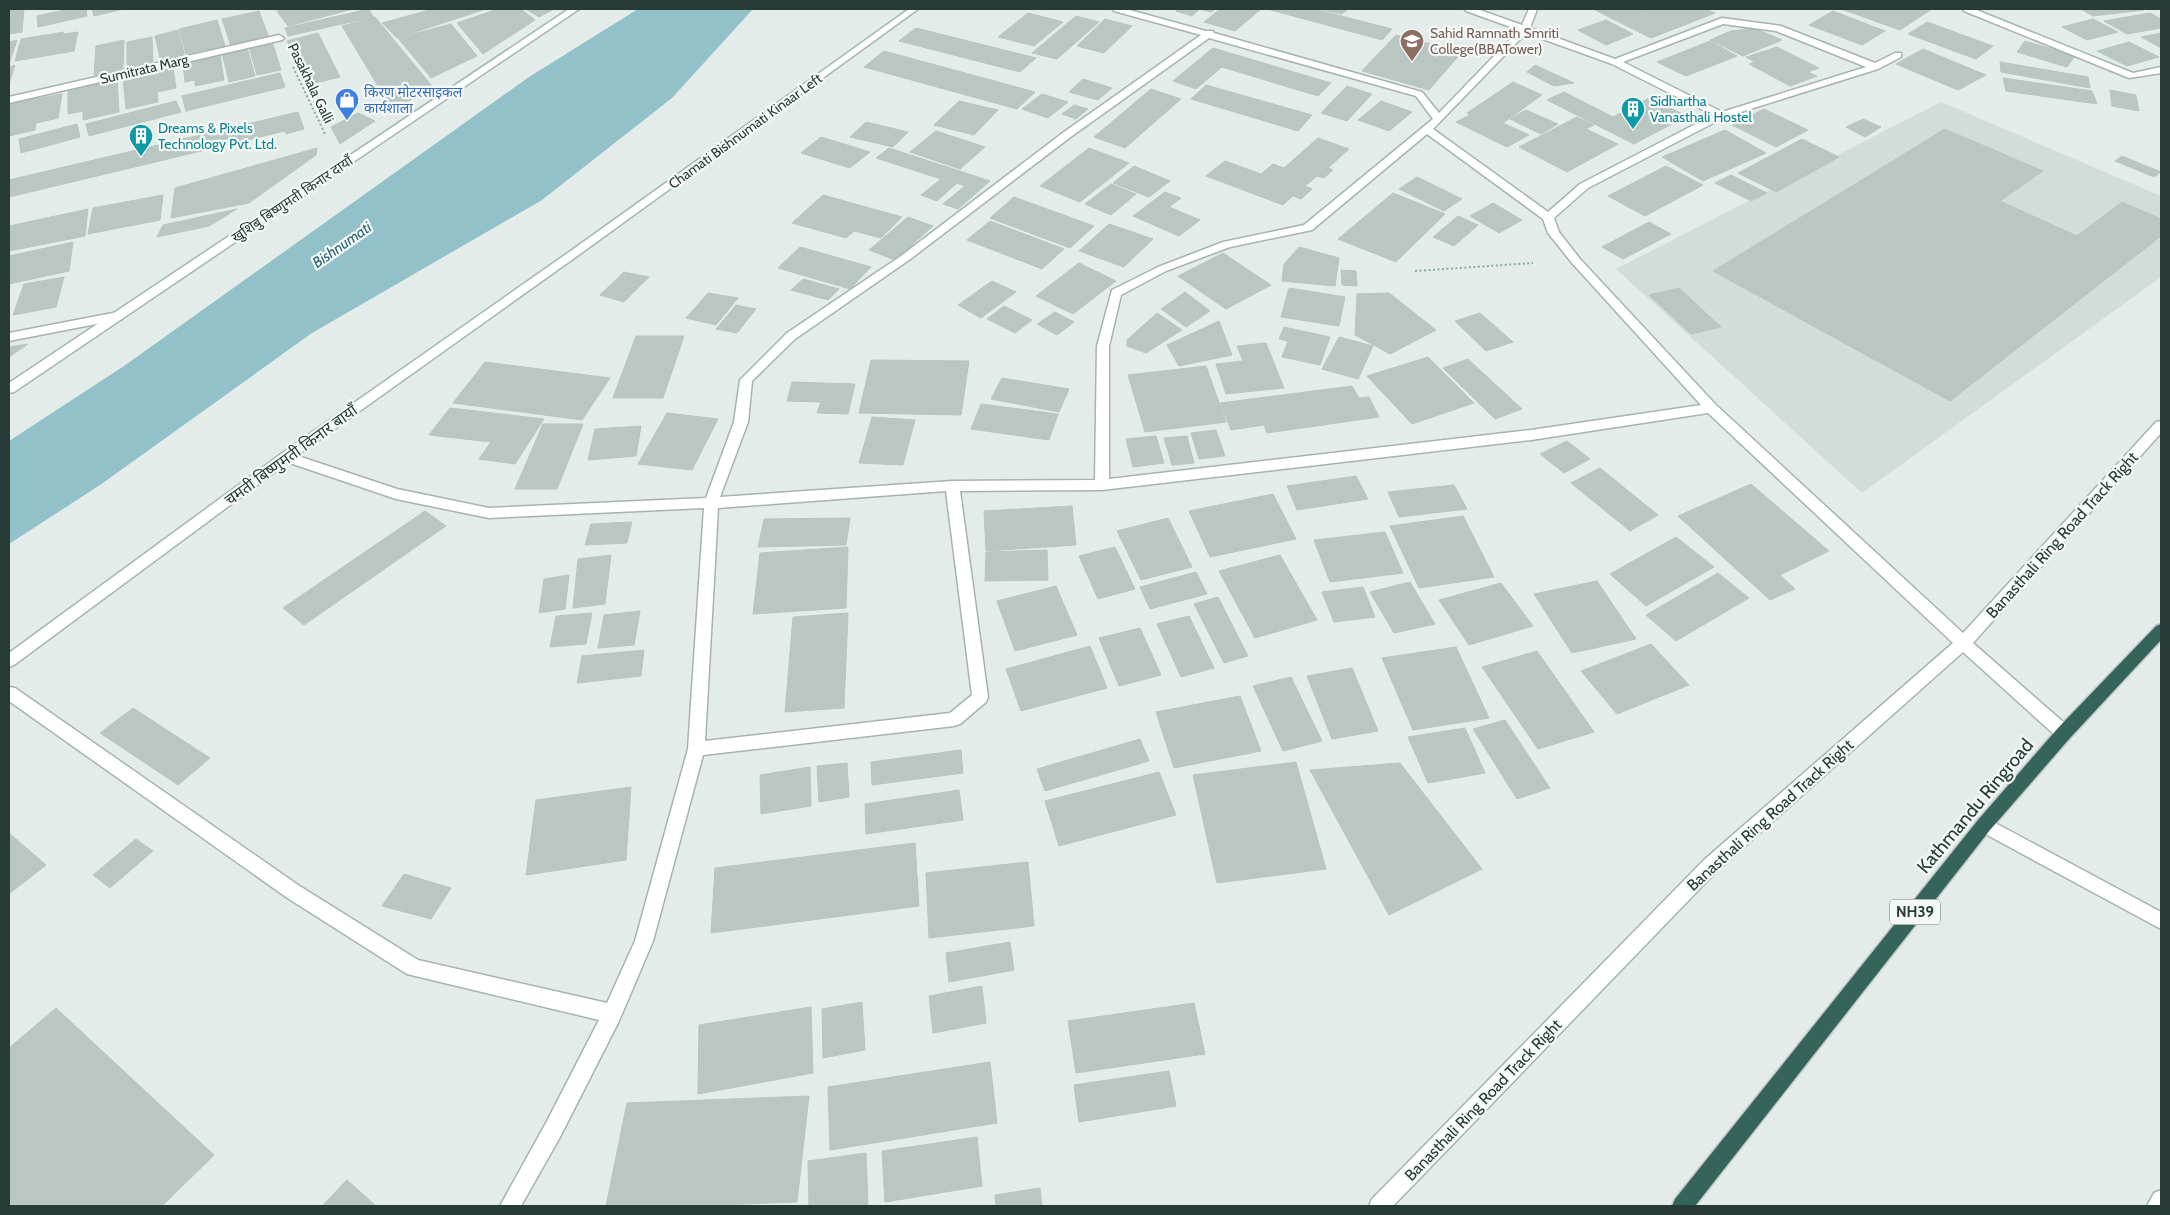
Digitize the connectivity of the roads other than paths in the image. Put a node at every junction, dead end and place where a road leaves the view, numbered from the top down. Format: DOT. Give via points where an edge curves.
graph roads {
  1 [pos="575,9"];
  2 [pos="914,9"];
  3 [pos="1117,9"];
  4 [pos="1469,9"];
  5 [pos="1533,9"];
  6 [pos="1967,9"];
  7 [pos="1525,29"];
  8 [pos="1210,33"];
  9 [pos="279,38"];
  10 [pos="1898,55"];
  11 [pos="1615,62"];
  12 [pos="1875,67"];
  13 [pos="2161,70"];
  14 [pos="9,100"];
  15 [pos="1721,115"];
  16 [pos="1439,119"];
  17 [pos="1426,129"];
  18 [pos="1548,217"];
  19 [pos="576,252"];
  20 [pos="118,316"];
  21 [pos="9,337"];
  22 [pos="9,389"];
  23 [pos="1712,408"];
  24 [pos="2161,424"];
  25 [pos="286,457"];
  26 [pos="1102,485"];
  27 [pos="952,486"];
  28 [pos="711,502"];
  29 [pos="2161,630"];
  30 [pos="1963,643"];
  31 [pos="9,661"];
  32 [pos="9,693"];
  33 [pos="2064,733"];
  34 [pos="696,749"];
  35 [pos="1984,825"];
  36 [pos="2161,921"];
  37 [pos="612,1014"];
  38 [pos="2161,1200"];
  39 [pos="510,1206"];
  40 [pos="1379,1206"];
  41 [pos="1682,1206"];
  42 [pos="2157,1206"];
  1 -- 20 [label="street, खुशिबु बिष्णुमती किनार दायाँ"];
  2 -- 19 [label="street, Chamati Bishnumati Kinaar Left"];
  3 -- 8 [label="street"];
  4 -- 7 [label="street"];
  5 -- 7 [label="street"];
  6 -- 13 [label="street" via="2132,76"];
  7 -- 11 [label="street"];
  7 -- 16 [label="street"];
  8 -- 16 [label="street" via="1419,94"];
  8 -- 28 [label="street" via="1068,134 905,258 791,336 746,380 741,422"];
  9 -- 14 [label="street, Sumitrata Marg"];
  10 -- 12 [label="street"];
  11 -- 12 [label="street" via="1722,21 1778,28"];
  11 -- 15 [label="street"];
  12 -- 15 [label="street"];
  15 -- 18 [label="street" via="1584,186"];
  16 -- 17 [label="street"];
  17 -- 18 [label="street"];
  17 -- 26 [label="street" via="1308,228 1227,244 1162,269 1116,292 1103,346"];
  18 -- 23 [label="street" via="1554,233 1576,261"];
  19 -- 25 [label="street, चमती बिष्णुमती किनार बायाँ"];
  20 -- 21 [label="street"];
  20 -- 22 [label="street, खुशिबु बिष्णुमती किनार दायाँ"];
  23 -- 26 [label="street" via="1531,435"];
  23 -- 30 [label="street"];
  24 -- 30 [label="street, Banasthali Ring Road Track Right"];
  25 -- 28 [label="street" via="396,494 489,513"];
  25 -- 31 [label="street, चमती बिष्णुमती किनार बायाँ"];
  26 -- 27 [label="street"];
  27 -- 28 [label="street"];
  27 -- 34 [label="street" via="980,697 954,720"];
  28 -- 34 [label="street"];
  29 -- 33 [label="highway, Kathmandu Ringroad / NH39"];
  30 -- 33 [label="street"];
  30 -- 40 [label="street, Banasthali Ring Road Track Right" via="1710,866"];
  32 -- 37 [label="street" via="292,891 414,968"];
  33 -- 35 [label="highway, Kathmandu Ringroad / NH39"];
  34 -- 37 [label="street" via="644,941"];
  35 -- 36 [label="street"];
  35 -- 41 [label="highway, Kathmandu Ringroad / NH39"];
  37 -- 39 [label="street"];
  38 -- 42 [label="street"];
}
